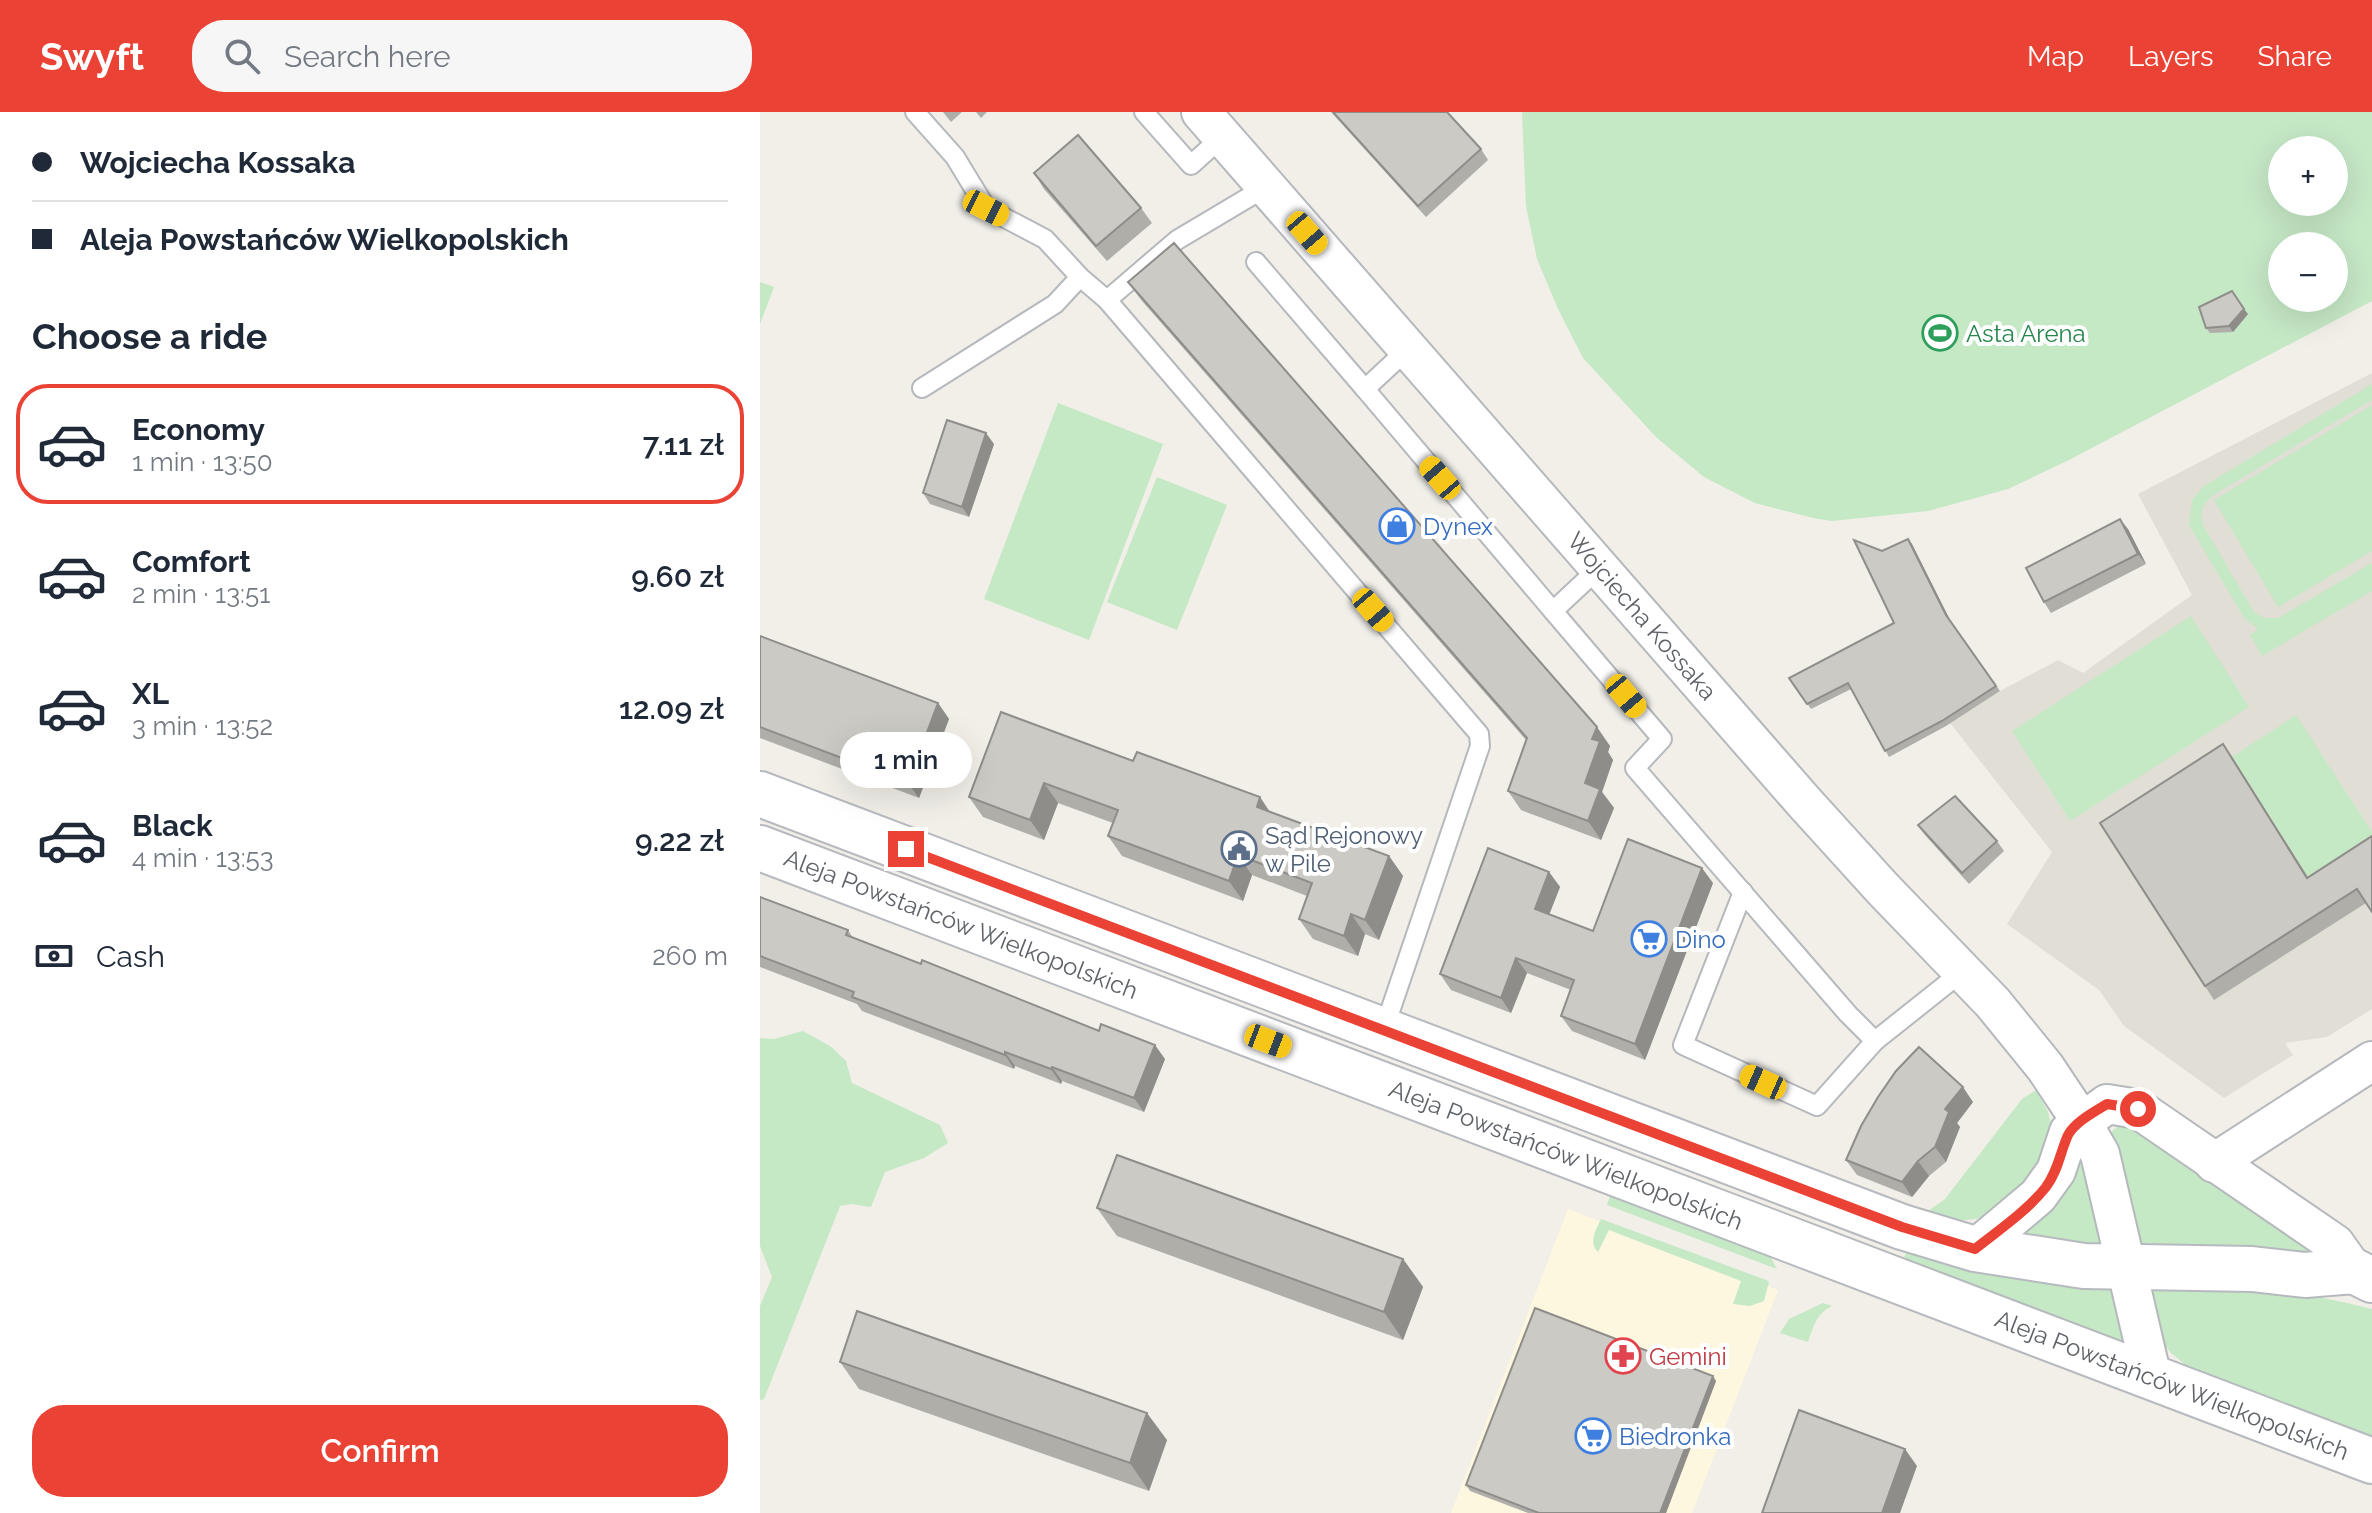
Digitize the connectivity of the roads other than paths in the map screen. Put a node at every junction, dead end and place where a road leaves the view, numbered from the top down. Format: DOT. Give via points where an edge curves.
graph roads {
  1 [pos="915,112"];
  2 [pos="1144,112"];
  3 [pos="1212,124"];
  4 [pos="1266,187"];
  5 [pos="1256,262"];
  6 [pos="1080,277"];
  7 [pos="1107,300"];
  8 [pos="1408,349"];
  9 [pos="922,388"];
  10 [pos="1365,389"];
  11 [pos="1599,568"];
  12 [pos="1553,611"];
  13 [pos="760,794"];
  14 [pos="760,848"];
  15 [pos="1743,892"];
  16 [pos="1963,971"];
  17 [pos="1384,1029"];
  18 [pos="1875,1041"];
  19 [pos="2372,1061"];
  20 [pos="2081,1121"];
  21 [pos="2214,1163"];
  22 [pos="1975,1249"];
  23 [pos="2127,1267"];
  24 [pos="2363,1275"];
  25 [pos="2152,1378"];
  26 [pos="2372,1461"];
  1 -- 6 [label="lane" via="955,157 986,208 1045,239"];
  2 -- 3 [label="lane" via="1191,165"];
  3 -- 4 [label="street, Wojciecha Kossaka"];
  4 -- 7 [label="lane" via="1177,240"];
  4 -- 8 [label="street, Wojciecha Kossaka"];
  5 -- 10 [label="lane"];
  6 -- 7 [label="lane"];
  6 -- 9 [label="lane" via="1055,304"];
  7 -- 17 [label="lane" via="1479,734 1480,746"];
  8 -- 10 [label="lane"];
  8 -- 11 [label="street, Wojciecha Kossaka"];
  10 -- 12 [label="lane"];
  11 -- 12 [label="lane"];
  11 -- 16 [label="street, Wojciecha Kossaka" via="1804,802"];
  12 -- 15 [label="lane" via="1662,739 1635,768"];
  13 -- 17 [label="main road, Aleja Powstańców Wielkopolskich"];
  14 -- 25 [label="main road, Aleja Powstańców Wielkopolskich"];
  15 -- 18 [label="lane"];
  15 -- 18 [label="lane" via="1683,1045 1817,1106"];
  16 -- 18 [label="lane"];
  16 -- 20 [label="street, Wojciecha Kossaka" via="2014,1027"];
  17 -- 22 [label="main road, Aleja Powstańców Wielkopolskich" via="1902,1227"];
  19 -- 21 [label="street"];
  20 -- 21 [label="street" via="2107,1104 2138,1109"];
  20 -- 22 [label="street" via="2069,1132 2048,1184"];
  20 -- 23 [label="street, Wojciecha Kossaka" via="2100,1154"];
  21 -- 24 [label="street" via="2335,1244"];
  22 -- 23 [label="main road, Aleja Powstańców Wielkopolskich" via="2084,1266"];
  23 -- 24 [label="main road, Aleja Powstańców Wielkopolskich"];
  23 -- 25 [label="street, Wojciecha Kossaka"];
  25 -- 26 [label="main road, Aleja Powstańców Wielkopolskich"];
}
